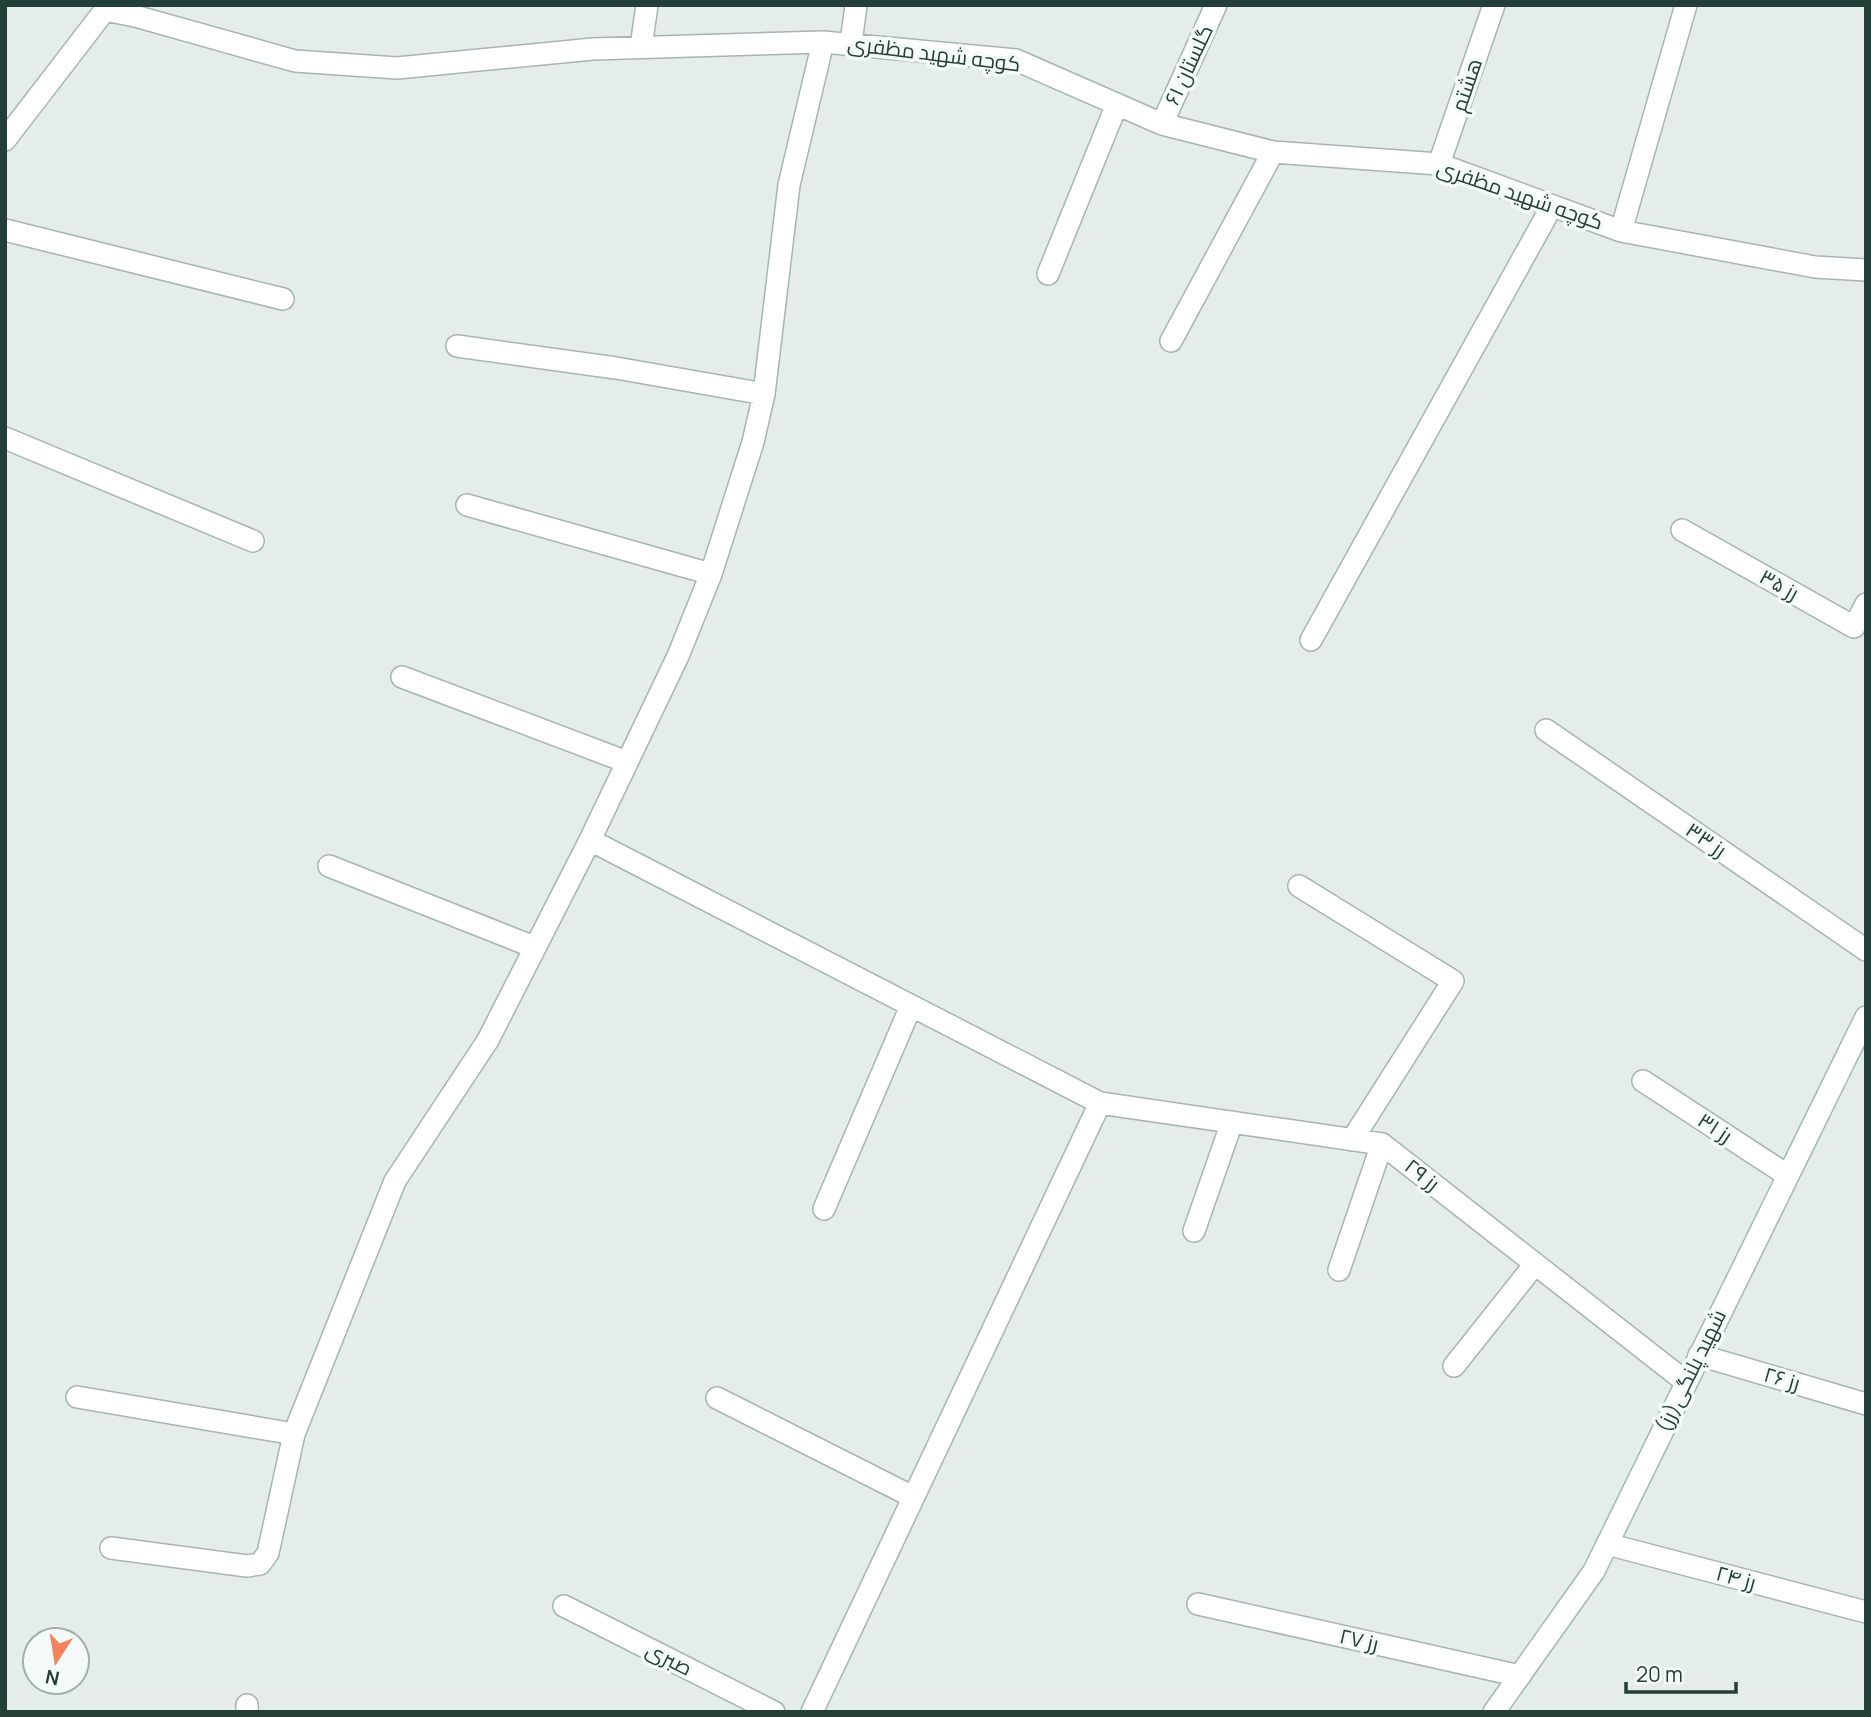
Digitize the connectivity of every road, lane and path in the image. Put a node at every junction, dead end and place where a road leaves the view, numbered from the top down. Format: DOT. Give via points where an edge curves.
graph roads {
  1 [pos="647,5"];
  2 [pos="856,5"];
  3 [pos="1216,5"];
  4 [pos="1494,5"];
  5 [pos="1686,5"];
  6 [pos="136,11"];
  7 [pos="823,43"];
  8 [pos="850,43"];
  9 [pos="641,47"];
  10 [pos="1117,104"];
  11 [pos="1162,124"];
  12 [pos="5,139"];
  13 [pos="1273,152"];
  14 [pos="1439,164"];
  15 [pos="1552,206"];
  16 [pos="5,230"];
  17 [pos="1621,231"];
  18 [pos="1866,270"];
  19 [pos="1048,274"];
  20 [pos="283,299"];
  21 [pos="1171,341"];
  22 [pos="457,346"];
  23 [pos="764,394"];
  24 [pos="5,438"];
  25 [pos="467,505"];
  26 [pos="1682,530"];
  27 [pos="253,541"];
  28 [pos="711,574"];
  29 [pos="1866,604"];
  30 [pos="1311,639"];
  31 [pos="402,677"];
  32 [pos="1546,730"];
  33 [pos="627,762"];
  34 [pos="590,841"];
  35 [pos="329,866"];
  36 [pos="1299,886"];
  37 [pos="534,947"];
  38 [pos="1866,950"];
  39 [pos="911,1006"];
  40 [pos="1866,1017"];
  41 [pos="1643,1081"];
  42 [pos="1100,1103"];
  43 [pos="1232,1122"];
  44 [pos="1352,1140"];
  45 [pos="1382,1144"];
  46 [pos="1787,1175"];
  47 [pos="824,1209"];
  48 [pos="1194,1231"];
  49 [pos="1535,1264"];
  50 [pos="1339,1270"];
  51 [pos="1699,1355"];
  52 [pos="1454,1366"];
  53 [pos="1686,1382"];
  54 [pos="77,1397"];
  55 [pos="718,1398"];
  56 [pos="1866,1404"];
  57 [pos="294,1434"];
  58 [pos="913,1497"];
  59 [pos="1607,1544"];
  60 [pos="111,1548"];
  61 [pos="1198,1604"];
  62 [pos="564,1606"];
  63 [pos="1866,1612"];
  64 [pos="1520,1676"];
  65 [pos="774,1712"];
  66 [pos="812,1712"];
  67 [pos="1494,1712"];
  1 -- 9 [label="street"];
  2 -- 8 [label="street"];
  3 -- 11 [label="street, گلستان ۶۱"];
  4 -- 14 [label="street, هشتم"];
  5 -- 17 [label="street"];
  6 -- 9 [label="street, کوچه شهید مظفری" via="295,61 397,68"];
  6 -- 12 [label="street, کوچه شهید مظفری" via="105,10"];
  7 -- 8 [label="street, کوچه شهید مظفری"];
  7 -- 9 [label="street, کوچه شهید مظفری"];
  7 -- 23 [label="street" via="789,186"];
  8 -- 10 [label="street, کوچه شهید مظفری" via="1016,60"];
  10 -- 11 [label="street, کوچه شهید مظفری"];
  10 -- 19 [label="street"];
  11 -- 13 [label="street, کوچه شهید مظفری"];
  13 -- 14 [label="street, کوچه شهید مظفری"];
  13 -- 21 [label="street"];
  14 -- 15 [label="street, کوچه شهید مظفری"];
  15 -- 17 [label="street, کوچه شهید مظفری"];
  15 -- 30 [label="street"];
  16 -- 20 [label="street"];
  17 -- 18 [label="street, کوچه شهید مظفری" via="1815,267"];
  22 -- 23 [label="street"];
  23 -- 28 [label="street"];
  24 -- 27 [label="street"];
  25 -- 28 [label="street"];
  26 -- 29 [label="street, رز ۳۵" via="1854,627"];
  28 -- 33 [label="street"];
  31 -- 33 [label="street"];
  32 -- 38 [label="street, رز ۳۳"];
  33 -- 34 [label="street"];
  34 -- 37 [label="street"];
  34 -- 39 [label="street"];
  35 -- 37 [label="street"];
  36 -- 44 [label="street" via="1453,981"];
  37 -- 57 [label="street" via="488,1040 395,1181"];
  39 -- 42 [label="street"];
  39 -- 47 [label="street"];
  40 -- 46 [label="street, شهید پلنگی(رز)"];
  41 -- 46 [label="street, رز ۳۱"];
  42 -- 43 [label="street"];
  42 -- 58 [label="street"];
  43 -- 44 [label="street"];
  43 -- 48 [label="street"];
  44 -- 45 [label="street"];
  45 -- 49 [label="street, رز ۲۹"];
  45 -- 50 [label="street"];
  46 -- 51 [label="street, شهید پلنگی(رز)"];
  49 -- 52 [label="street"];
  49 -- 53 [label="street, رز ۲۹"];
  51 -- 53 [label="street, شهید پلنگی(رز)"];
  51 -- 56 [label="street, رز ۲۶"];
  53 -- 59 [label="street, شهید پلنگی(رز)"];
  54 -- 57 [label="street"];
  55 -- 58 [label="street"];
  57 -- 60 [label="street" via="268,1553 260,1564"];
  58 -- 66 [label="street"];
  59 -- 63 [label="street, رز ۲۴"];
  59 -- 64 [label="street, شهید پلنگی(رز)" via="1594,1571"];
  61 -- 64 [label="street, رز ۲۷"];
  62 -- 65 [label="street, صبری"];
  64 -- 67 [label="street, شهید پلنگی(رز)"];
}
